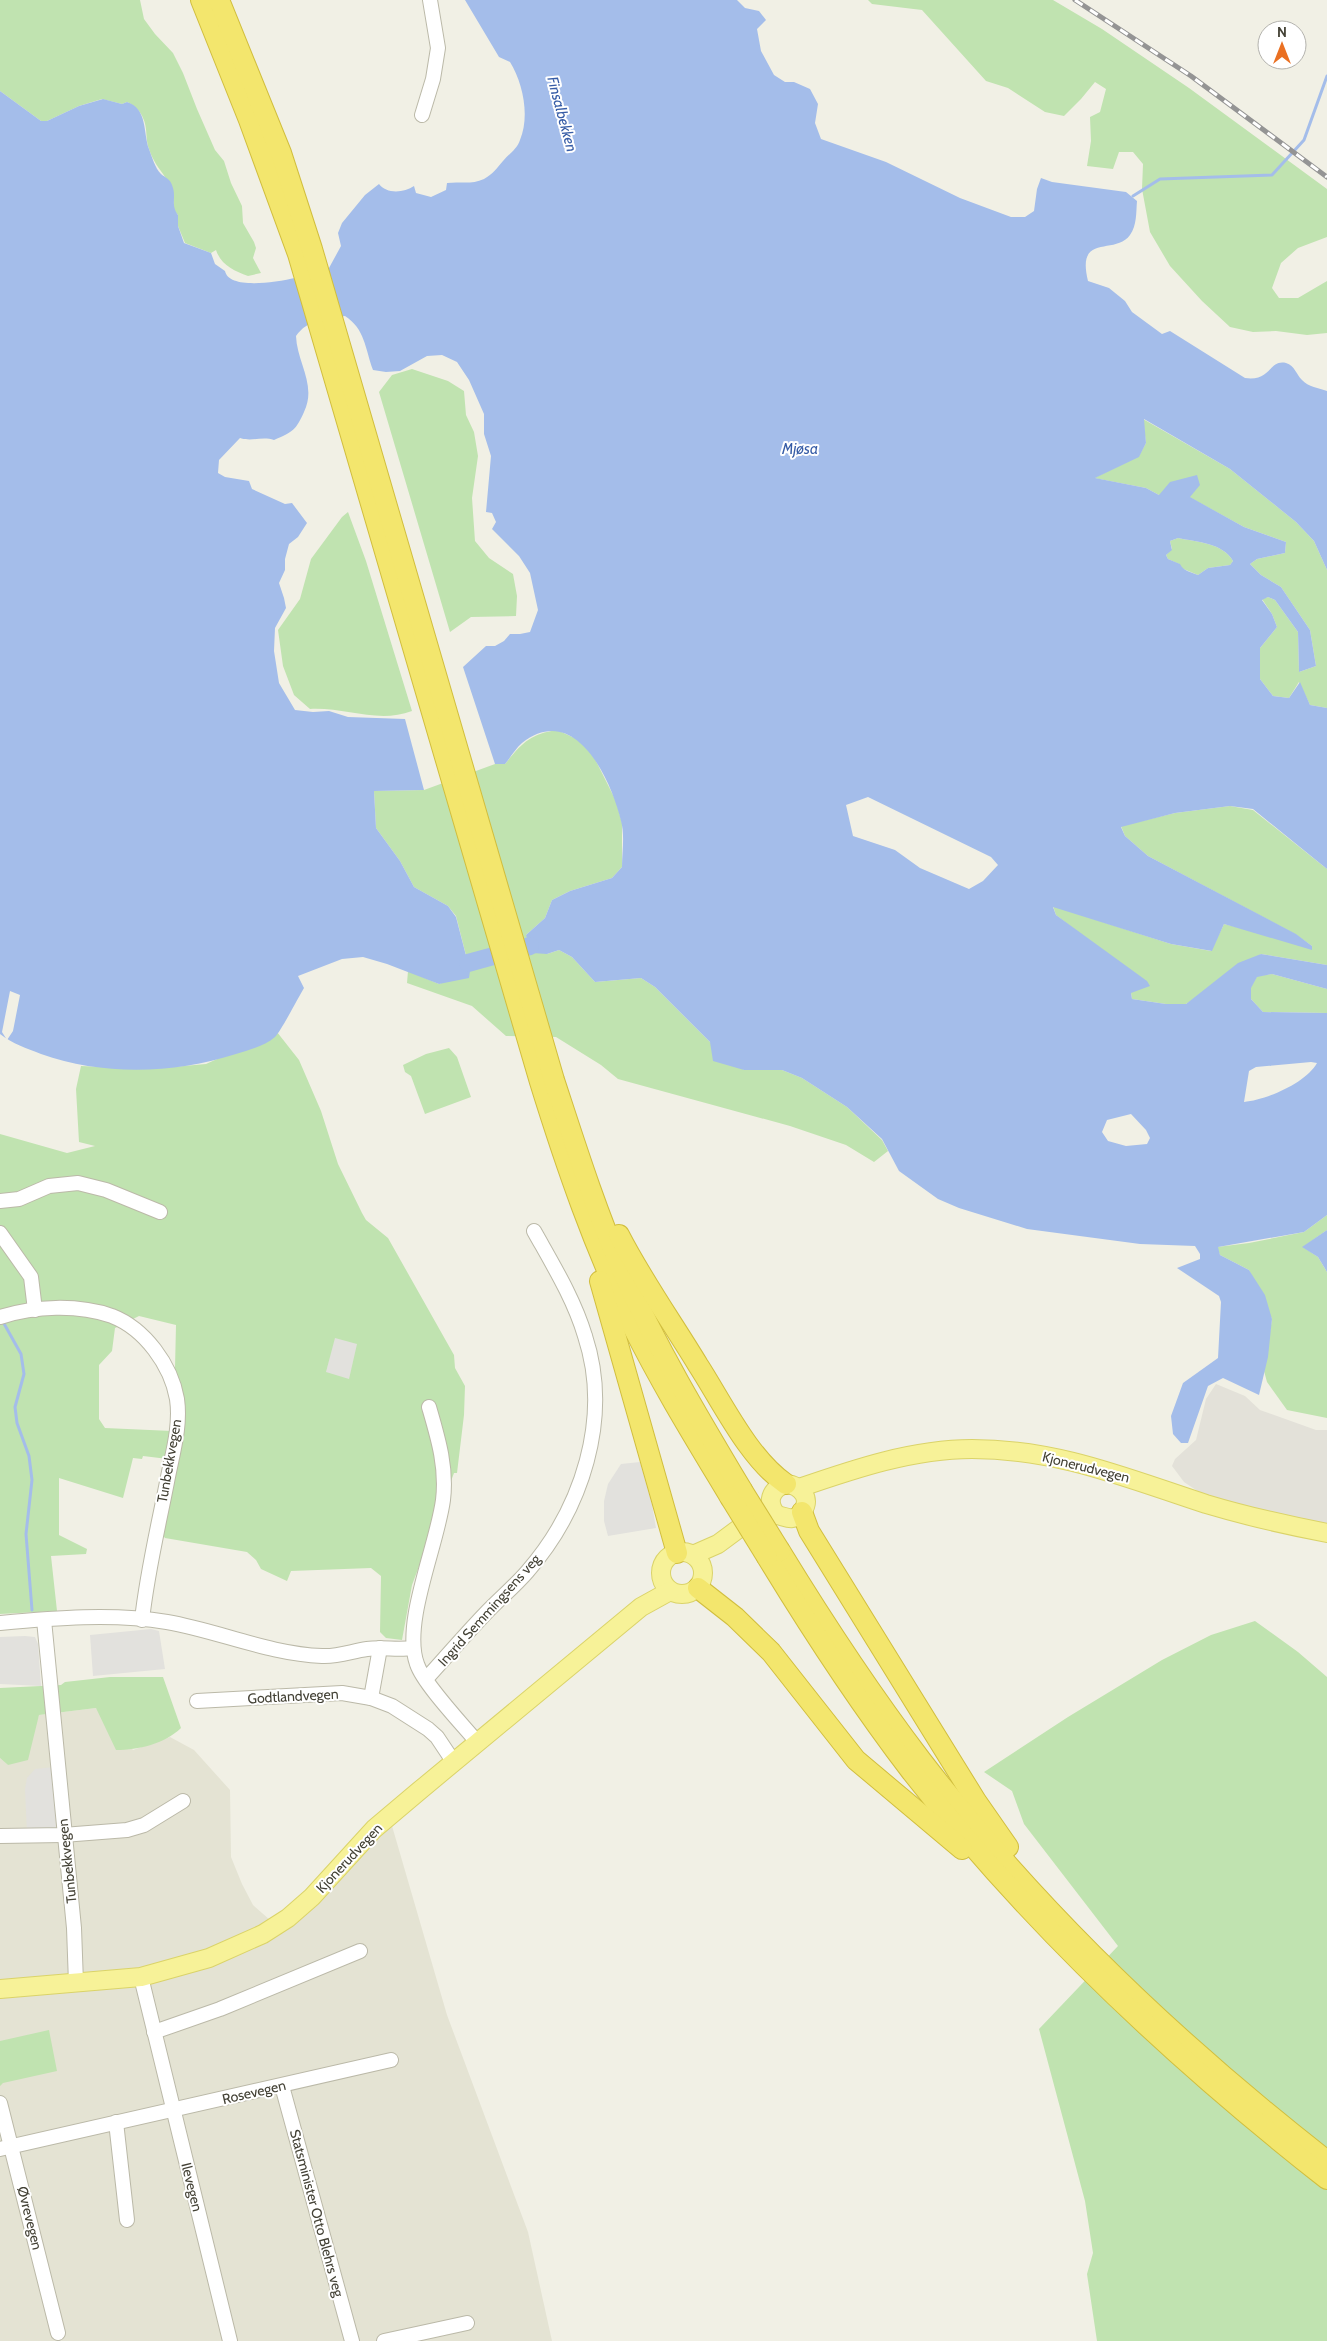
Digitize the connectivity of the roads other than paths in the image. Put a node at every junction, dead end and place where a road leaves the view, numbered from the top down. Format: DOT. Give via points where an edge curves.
graph roads {
  1 [pos="201,0"];
  2 [pos="219,0"];
  3 [pos="430,0"];
  4 [pos="422,115"];
  5 [pos="305,252"];
  6 [pos="578,1178"];
  7 [pos="0,1201"];
  8 [pos="160,1212"];
  9 [pos="534,1231"];
  10 [pos="0,1233"];
  11 [pos="35,1310"];
  12 [pos="0,1317"];
  13 [pos="429,1407"];
  14 [pos="798,1495"];
  15 [pos="774,1508"];
  16 [pos="1327,1533"];
  17 [pos="773,1554"];
  18 [pos="691,1559"];
  19 [pos="666,1586"];
  20 [pos="698,1588"];
  21 [pos="44,1620"];
  22 [pos="142,1620"];
  23 [pos="0,1623"];
  24 [pos="380,1648"];
  25 [pos="412,1648"];
  26 [pos="426,1679"];
  27 [pos="371,1698"];
  28 [pos="197,1701"];
  29 [pos="477,1742"];
  30 [pos="453,1762"];
  31 [pos="183,1802"];
  32 [pos="64,1835"];
  33 [pos="0,1836"];
  34 [pos="1016,1896"];
  35 [pos="1068,1930"];
  36 [pos="360,1951"];
  37 [pos="140,1977"];
  38 [pos="76,1983"];
  39 [pos="0,1988"];
  40 [pos="154,2032"];
  41 [pos="391,2060"];
  42 [pos="282,2086"];
  43 [pos="0,2103"];
  44 [pos="174,2111"];
  45 [pos="116,2122"];
  46 [pos="6,2148"];
  47 [pos="1327,2161"];
  48 [pos="1327,2179"];
  49 [pos="128,2220"];
  50 [pos="467,2322"];
  51 [pos="58,2333"];
  52 [pos="230,2341"];
  53 [pos="352,2341"];
  54 [pos="384,2341"];
  1 -- 5 [label="highway"];
  2 -- 5 [label="highway" via="275,137"];
  3 -- 4 [label="street" via="438,48"];
  5 -- 6 [label="highway" via="517,979 545,1098"];
  6 -- 14 [label="highway" via="748,1445 762,1463"];
  6 -- 17 [label="highway, bridge" via="601,1257 634,1330 670,1396"];
  6 -- 18 [label="highway" via="590,1252"];
  7 -- 8 [label="street" via="19,1199 49,1186 78,1183 106,1190"];
  9 -- 26 [label="street, Ingrid Semmingsens veg" via="562,1281 586,1338 594,1380 591,1446 584,1472 549,1542 527,1572"];
  10 -- 11 [label="street" via="30,1277"];
  11 -- 12 [label="street, Tunbekkvegen"];
  11 -- 22 [label="street, Tunbekkvegen" via="77,1309 120,1319 148,1341 174,1387 177,1432"];
  13 -- 25 [label="street, Ingrid Semmingsens veg" via="441,1448 443,1496 417,1607"];
  14 -- 15 [label="main road, Kjonerudvegen" via="775,1489"];
  14 -- 15 [label="main road, Kjonerudvegen" via="796,1517 788,1519"];
  14 -- 16 [label="main road, Kjonerudvegen" via="886,1461 932,1452 971,1449 1022,1452 1091,1465 1233,1511"];
  14 -- 35 [label="highway" via="809,1531 976,1800"];
  15 -- 18 [label="main road, Kjonerudvegen"];
  17 -- 34 [label="highway" via="818,1640 884,1734"];
  17 -- 35 [label="highway" via="912,1748 984,1838"];
  18 -- 19 [label="main road, Kjonerudvegen" via="664,1562 661,1570"];
  18 -- 20 [label="main road" via="704,1575"];
  19 -- 20 [label="main road" via="681,1595"];
  19 -- 29 [label="main road, Kjonerudvegen"];
  20 -- 34 [label="highway" via="735,1616 771,1652 856,1760"];
  21 -- 22 [label="street"];
  21 -- 23 [label="street"];
  21 -- 32 [label="street, Tunbekkvegen"];
  22 -- 24 [label="street" via="167,1622 268,1648 322,1656"];
  24 -- 25 [label="street"];
  24 -- 27 [label="street"];
  25 -- 26 [label="street, Ingrid Semmingsens veg" via="420,1673"];
  26 -- 29 [label="street, Ingrid Semmingsens veg"];
  27 -- 28 [label="street, Godtlandvegen" via="342,1693"];
  27 -- 30 [label="street, Godtlandvegen" via="392,1706 428,1729"];
  29 -- 30 [label="main road, Kjonerudvegen"];
  30 -- 37 [label="main road, Kjonerudvegen" via="374,1829 288,1918 229,1950"];
  31 -- 32 [label="street" via="135,1828"];
  32 -- 33 [label="street"];
  32 -- 38 [label="street, Tunbekkvegen"];
  34 -- 48 [label="highway" via="1154,2033"];
  35 -- 47 [label="highway" via="1174,2033"];
  36 -- 40 [label="street" via="194,2019"];
  37 -- 38 [label="main road, Kjonerudvegen"];
  37 -- 40 [label="street, Ilevegen"];
  38 -- 39 [label="main road, Kjonerudvegen"];
  40 -- 44 [label="street, Ilevegen"];
  41 -- 42 [label="street, Rosevegen"];
  42 -- 44 [label="street, Rosevegen"];
  42 -- 53 [label="street, Statsminister Otto Blehrs veg"];
  43 -- 46 [label="street, Øvrevegen"];
  44 -- 45 [label="street, Rosevegen"];
  44 -- 52 [label="street, Ilevegen"];
  45 -- 46 [label="street, Rosevegen"];
  45 -- 49 [label="street"];
  46 -- 51 [label="street, Øvrevegen"];
  50 -- 54 [label="street"];
}
